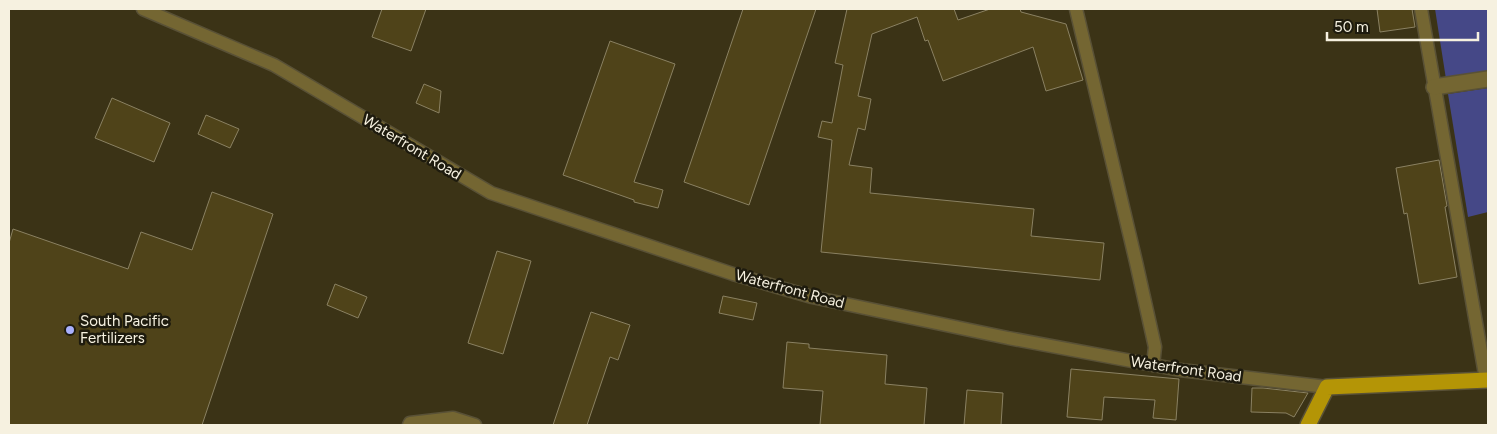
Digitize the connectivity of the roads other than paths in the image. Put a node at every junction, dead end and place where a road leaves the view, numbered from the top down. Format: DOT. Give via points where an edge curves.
graph roads {
  1 [pos="143,9"];
  2 [pos="1076,9"];
  3 [pos="1421,9"];
  4 [pos="1488,79"];
  5 [pos="1434,87"];
  6 [pos="1154,365"];
  7 [pos="1487,380"];
  8 [pos="1327,387"];
  9 [pos="409,425"];
  10 [pos="475,425"];
  11 [pos="1308,425"];
  1 -- 6 [label="lane, Waterfront Road" via="274,64 491,194 812,297"];
  2 -- 6 [label="lane" via="1140,281 1154,347"];
  3 -- 5 [label="lane"];
  4 -- 5 [label="street"];
  5 -- 7 [label="lane"];
  6 -- 8 [label="lane, Waterfront Road"];
  7 -- 8 [label="main road, Waterfront Road"];
  8 -- 11 [label="main road"];
  9 -- 10 [label="lane" via="410,422 452,418"];
}
